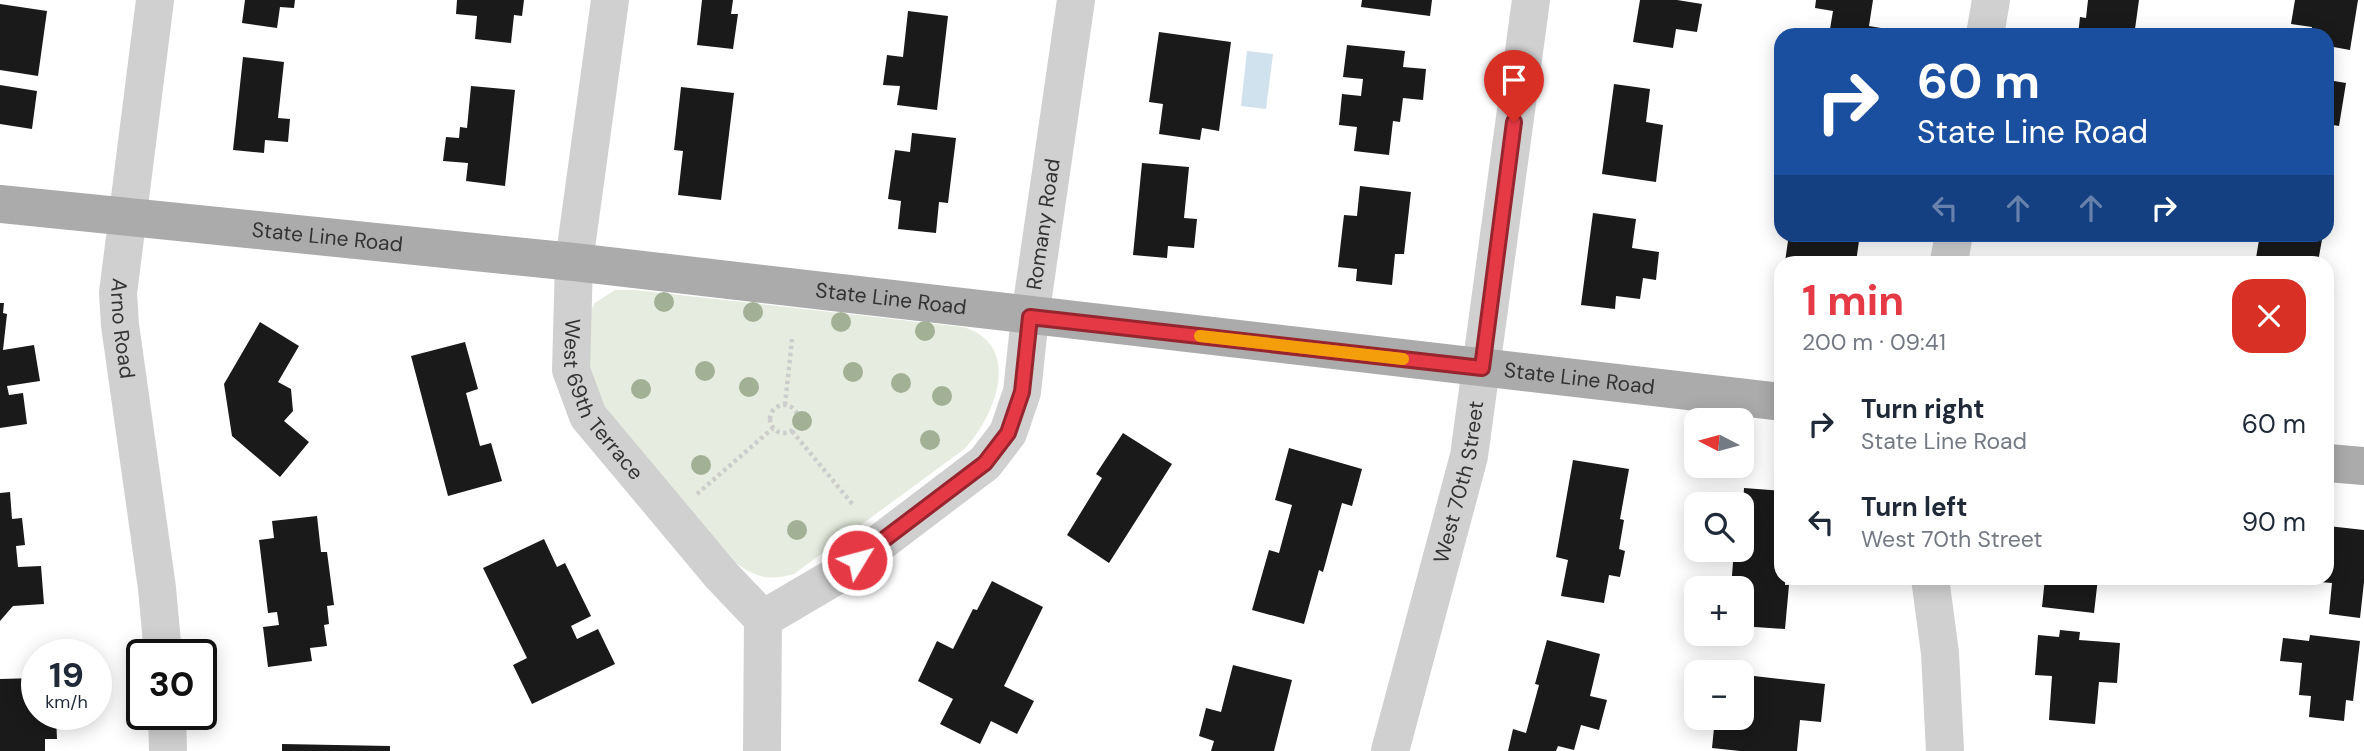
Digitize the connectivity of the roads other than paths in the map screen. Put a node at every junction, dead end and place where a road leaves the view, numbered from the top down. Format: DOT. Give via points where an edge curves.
graph roads {
  1 [pos="155,0"];
  2 [pos="610,0"];
  3 [pos="1076,0"];
  4 [pos="1531,0"];
  5 [pos="1991,0"];
  6 [pos="1986,28"];
  7 [pos="0,204"];
  8 [pos="129,218"];
  9 [pos="574,262"];
  10 [pos="1030,317"];
  11 [pos="1482,368"];
  12 [pos="1774,401"];
  13 [pos="2334,464"];
  14 [pos="2364,467"];
  15 [pos="1931,585"];
  16 [pos="763,619"];
  17 [pos="162,639"];
  18 [pos="167,730"];
  19 [pos="168,751"];
  20 [pos="762,751"];
  21 [pos="1390,751"];
  22 [pos="1945,751"];
  1 -- 8 [label="street, Arno Road"];
  2 -- 9 [label="street, West 69th Terrace"];
  3 -- 10 [label="street, Romany Road"];
  4 -- 11 [label="street, West 70th Street"];
  5 -- 6 [label="street"];
  7 -- 8 [label="main road, State Line Road"];
  8 -- 9 [label="main road, State Line Road"];
  8 -- 17 [label="street, Arno Road" via="118,293 120,325"];
  9 -- 10 [label="main road, State Line Road"];
  9 -- 16 [label="street, West 69th Terrace" via="571,370 588,416"];
  10 -- 11 [label="main road, State Line Road"];
  10 -- 16 [label="street, Romany Road" via="1022,392 1008,433 985,463 836,576"];
  11 -- 12 [label="main road, State Line Road"];
  11 -- 21 [label="street, West 70th Street" via="1469,456"];
  13 -- 14 [label="main road"];
  15 -- 22 [label="street"];
  16 -- 20 [label="street"];
  18 -- 19 [label="street"];
}
